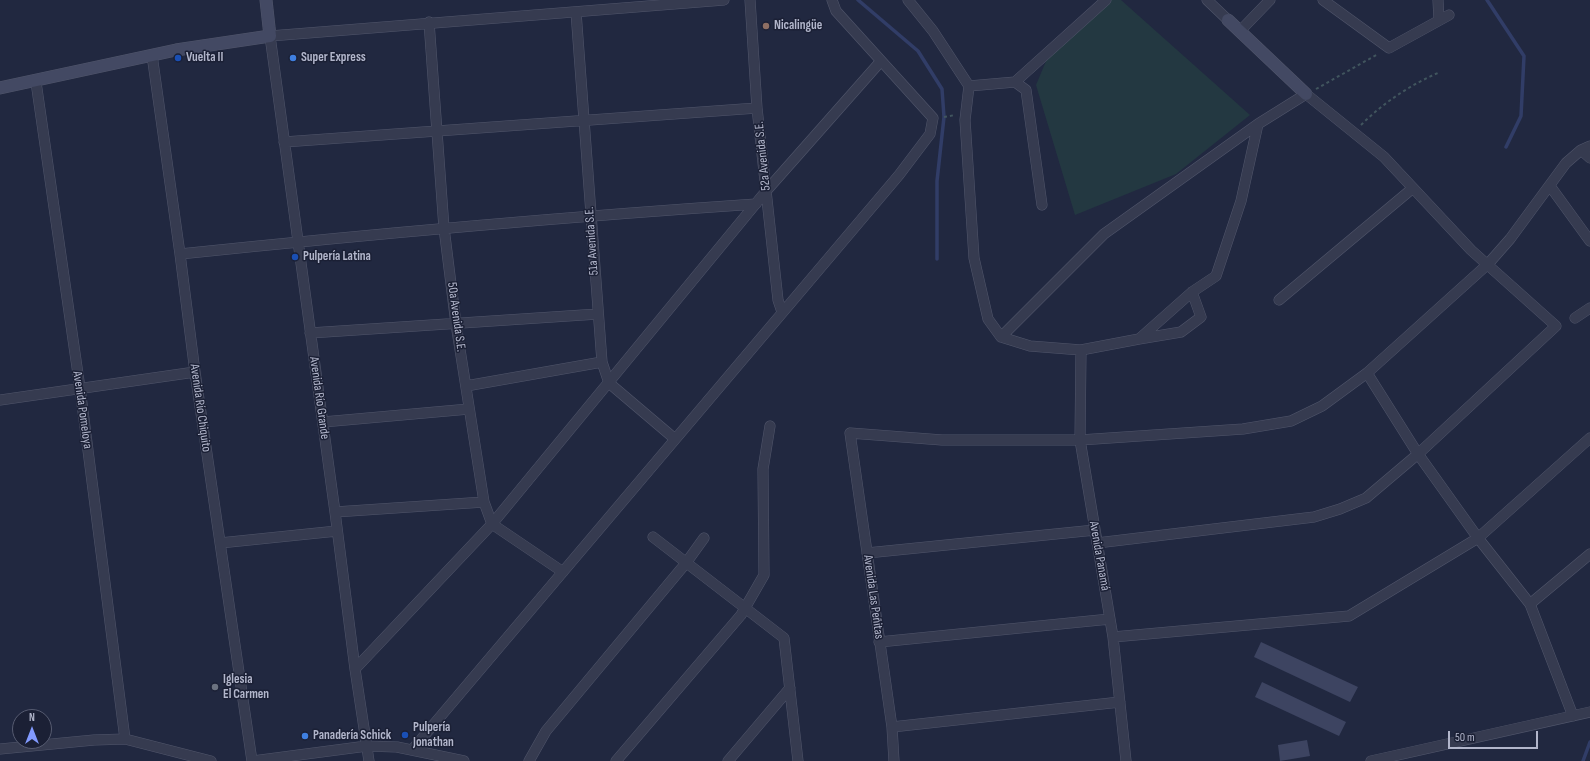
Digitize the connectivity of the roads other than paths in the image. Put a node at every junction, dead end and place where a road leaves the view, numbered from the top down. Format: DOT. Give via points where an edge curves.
graph roads {
  1 [pos="266,0"];
  2 [pos="724,0"];
  3 [pos="750,0"];
  4 [pos="832,0"];
  5 [pos="908,0"];
  6 [pos="1106,0"];
  7 [pos="1207,0"];
  8 [pos="1270,0"];
  9 [pos="1323,0"];
  10 [pos="1438,0"];
  11 [pos="576,12"];
  12 [pos="1449,14"];
  13 [pos="1228,20"];
  14 [pos="1439,20"];
  15 [pos="429,22"];
  16 [pos="1240,31"];
  17 [pos="270,36"];
  18 [pos="152,55"];
  19 [pos="881,61"];
  20 [pos="36,82"];
  21 [pos="1015,82"];
  22 [pos="970,86"];
  23 [pos="0,88"];
  24 [pos="1306,94"];
  25 [pos="757,108"];
  26 [pos="583,120"];
  27 [pos="1258,124"];
  28 [pos="437,131"];
  29 [pos="284,142"];
  30 [pos="1586,148"];
  31 [pos="1590,158"];
  32 [pos="1550,186"];
  33 [pos="1413,188"];
  34 [pos="767,190"];
  35 [pos="756,204"];
  36 [pos="1042,205"];
  37 [pos="591,215"];
  38 [pos="444,228"];
  39 [pos="1590,241"];
  40 [pos="299,242"];
  41 [pos="180,254"];
  42 [pos="1488,264"];
  43 [pos="1192,292"];
  44 [pos="1279,300"];
  45 [pos="1590,308"];
  46 [pos="782,312"];
  47 [pos="598,314"];
  48 [pos="1575,318"];
  49 [pos="456,324"];
  50 [pos="310,333"];
  51 [pos="1002,337"];
  52 [pos="1139,339"];
  53 [pos="1081,350"];
  54 [pos="602,362"];
  55 [pos="195,372"];
  56 [pos="1367,373"];
  57 [pos="609,383"];
  58 [pos="466,386"];
  59 [pos="80,388"];
  60 [pos="0,400"];
  61 [pos="469,409"];
  62 [pos="323,422"];
  63 [pos="770,426"];
  64 [pos="1590,438"];
  65 [pos="675,439"];
  66 [pos="1080,440"];
  67 [pos="1418,454"];
  68 [pos="484,502"];
  69 [pos="335,512"];
  70 [pos="492,524"];
  71 [pos="1095,530"];
  72 [pos="337,531"];
  73 [pos="653,537"];
  74 [pos="704,538"];
  75 [pos="1478,538"];
  76 [pos="220,543"];
  77 [pos="1097,543"];
  78 [pos="867,553"];
  79 [pos="1588,559"];
  80 [pos="686,563"];
  81 [pos="563,572"];
  82 [pos="1530,604"];
  83 [pos="745,608"];
  84 [pos="1110,619"];
  85 [pos="1113,638"];
  86 [pos="879,642"];
  87 [pos="355,669"];
  88 [pos="790,688"];
  89 [pos="1120,702"];
  90 [pos="1590,712"];
  91 [pos="1573,716"];
  92 [pos="892,727"];
  93 [pos="125,739"];
  94 [pos="367,746"];
  95 [pos="0,748"];
  96 [pos="412,750"];
  97 [pos="211,761"];
  98 [pos="253,761"];
  99 [pos="369,761"];
  100 [pos="464,761"];
  101 [pos="530,761"];
  102 [pos="616,761"];
  103 [pos="728,761"];
  104 [pos="798,761"];
  105 [pos="894,761"];
  106 [pos="1126,761"];
  107 [pos="1371,761"];
  1 -- 17 [label="street"];
  2 -- 11 [label="street"];
  3 -- 25 [label="street, 52a Avenida S.E."];
  4 -- 19 [label="street" via="836,10"];
  5 -- 22 [label="street"];
  6 -- 21 [label="street"];
  7 -- 13 [label="street"];
  8 -- 16 [label="street"];
  9 -- 14 [label="street" via="1389,48"];
  10 -- 14 [label="street"];
  11 -- 15 [label="street"];
  11 -- 26 [label="street, 51a Avenida S.E."];
  12 -- 14 [label="street"];
  13 -- 16 [label="street"];
  15 -- 17 [label="street"];
  15 -- 28 [label="street, 50a Avenida S.E."];
  16 -- 24 [label="street"];
  17 -- 18 [label="street"];
  17 -- 29 [label="street, Avenida Río Grande"];
  18 -- 20 [label="street"];
  18 -- 41 [label="street, Avenida Río Chiquito"];
  19 -- 34 [label="street"];
  19 -- 46 [label="street" via="933,118 930,134 899,175"];
  20 -- 23 [label="street"];
  20 -- 59 [label="street, Avenida Pomeloya"];
  21 -- 22 [label="street"];
  21 -- 36 [label="street" via="1026,90"];
  22 -- 51 [label="street" via="965,120 974,258 988,319"];
  24 -- 27 [label="street"];
  24 -- 33 [label="street" via="1384,157"];
  25 -- 26 [label="street"];
  25 -- 34 [label="street, 52a Avenida S.E."];
  26 -- 28 [label="street"];
  26 -- 37 [label="street, 51a Avenida S.E."];
  27 -- 43 [label="street" via="1241,201 1216,276"];
  27 -- 51 [label="street" via="1104,234"];
  28 -- 29 [label="street"];
  28 -- 38 [label="street, 50a Avenida S.E."];
  29 -- 40 [label="street, Avenida Río Grande"];
  30 -- 31 [label="street"];
  30 -- 32 [label="street" via="1566,163"];
  32 -- 39 [label="street"];
  32 -- 42 [label="street"];
  33 -- 42 [label="street" via="1471,250"];
  33 -- 44 [label="street"];
  34 -- 35 [label="street"];
  34 -- 46 [label="street, 52a Avenida S.E." via="778,300"];
  35 -- 37 [label="street"];
  35 -- 57 [label="street"];
  37 -- 38 [label="street"];
  37 -- 47 [label="street, 51a Avenida S.E."];
  38 -- 40 [label="street"];
  38 -- 49 [label="street, 50a Avenida S.E."];
  40 -- 41 [label="street"];
  40 -- 50 [label="street, Avenida Río Grande"];
  41 -- 55 [label="street, Avenida Río Chiquito"];
  42 -- 56 [label="street"];
  42 -- 67 [label="street" via="1556,326"];
  43 -- 52 [label="street"];
  43 -- 52 [label="street" via="1200,317 1181,332"];
  45 -- 48 [label="street"];
  46 -- 65 [label="street"];
  47 -- 49 [label="street"];
  47 -- 54 [label="street, 51a Avenida S.E."];
  49 -- 50 [label="street"];
  49 -- 58 [label="street, 50a Avenida S.E."];
  50 -- 62 [label="street, Avenida Río Grande"];
  51 -- 53 [label="street" via="1030,346"];
  52 -- 53 [label="street"];
  53 -- 66 [label="street, Avenida Panamá"];
  54 -- 57 [label="street, 51a Avenida S.E."];
  54 -- 58 [label="street"];
  55 -- 59 [label="street"];
  55 -- 76 [label="street, Avenida Río Chiquito"];
  56 -- 66 [label="street" via="1322,406 1291,421 1243,429"];
  56 -- 67 [label="street"];
  57 -- 65 [label="street"];
  57 -- 70 [label="street"];
  58 -- 61 [label="street, 50a Avenida S.E."];
  59 -- 60 [label="street"];
  59 -- 93 [label="street, Avenida Pomeloya"];
  61 -- 62 [label="street"];
  61 -- 68 [label="street, 50a Avenida S.E."];
  62 -- 69 [label="street, Avenida Río Grande"];
  63 -- 83 [label="street" via="763,468 764,575"];
  64 -- 75 [label="street"];
  65 -- 81 [label="street"];
  66 -- 71 [label="street, Avenida Panamá"];
  66 -- 78 [label="street, Avenida Las Peñitas" via="942,440 850,433"];
  67 -- 75 [label="street"];
  67 -- 77 [label="street" via="1366,498 1314,517"];
  68 -- 69 [label="street"];
  68 -- 70 [label="street, 50a Avenida S.E."];
  69 -- 72 [label="street, Avenida Río Grande"];
  70 -- 81 [label="street"];
  70 -- 87 [label="street"];
  71 -- 77 [label="street, Avenida Panamá"];
  71 -- 78 [label="street"];
  72 -- 76 [label="street"];
  72 -- 87 [label="street, Avenida Río Grande"];
  73 -- 80 [label="street"];
  74 -- 80 [label="street"];
  75 -- 82 [label="street"];
  75 -- 85 [label="street" via="1349,616"];
  76 -- 98 [label="street, Avenida Río Chiquito"];
  77 -- 84 [label="street, Avenida Panamá"];
  78 -- 86 [label="street, Avenida Las Peñitas"];
  79 -- 82 [label="street"];
  80 -- 83 [label="street"];
  80 -- 101 [label="street" via="546,731"];
  81 -- 96 [label="street"];
  82 -- 91 [label="street"];
  83 -- 88 [label="street" via="784,638"];
  83 -- 102 [label="street"];
  84 -- 85 [label="street, Avenida Panamá"];
  84 -- 86 [label="street"];
  85 -- 89 [label="street, Avenida Panamá"];
  86 -- 92 [label="street, Avenida Las Peñitas"];
  87 -- 94 [label="street, Avenida Río Grande"];
  88 -- 103 [label="street"];
  88 -- 104 [label="street"];
  89 -- 92 [label="street"];
  89 -- 106 [label="street, Avenida Panamá"];
  90 -- 91 [label="street"];
  91 -- 107 [label="street"];
  92 -- 105 [label="street, Avenida Las Peñitas"];
  93 -- 95 [label="street"];
  93 -- 97 [label="street"];
  94 -- 96 [label="street"];
  94 -- 98 [label="street"];
  94 -- 99 [label="street, Avenida Río Grande"];
  96 -- 100 [label="street"];
}
